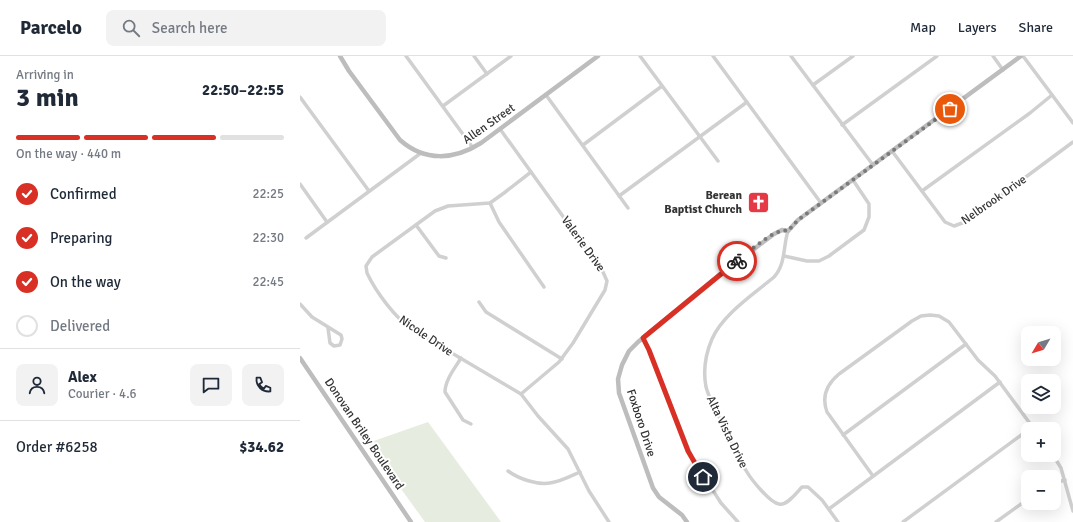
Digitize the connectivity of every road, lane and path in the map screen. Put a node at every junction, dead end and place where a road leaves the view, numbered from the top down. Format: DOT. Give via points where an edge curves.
graph roads {
  1 [pos="340,56"];
  2 [pos="406,56"];
  3 [pos="474,56"];
  4 [pos="511,56"];
  5 [pos="598,56"];
  6 [pos="640,56"];
  7 [pos="713,56"];
  8 [pos="791,56"];
  9 [pos="853,56"];
  10 [pos="937,56"];
  11 [pos="993,56"];
  12 [pos="1022,56"];
  13 [pos="1003,70"];
  14 [pos="487,74"];
  15 [pos="813,84"];
  16 [pos="662,86"];
  17 [pos="546,95"];
  18 [pos="1052,95"];
  19 [pos="300,97"];
  20 [pos="747,102"];
  21 [pos="443,106"];
  22 [pos="1073,123"];
  23 [pos="842,125"];
  24 [pos="500,129"];
  25 [pos="699,136"];
  26 [pos="1073,142"];
  27 [pos="582,145"];
  28 [pos="473,148"];
  29 [pos="892,151"];
  30 [pos="421,153"];
  31 [pos="718,161"];
  32 [pos="873,165"];
  33 [pos="531,172"];
  34 [pos="853,180"];
  35 [pos="300,184"];
  36 [pos="369,191"];
  37 [pos="922,191"];
  38 [pos="619,196"];
  39 [pos="490,203"];
  40 [pos="821,203"];
  41 [pos="628,208"];
  42 [pos="327,222"];
  43 [pos="416,225"];
  44 [pos="788,231"];
  45 [pos="306,238"];
  46 [pos="784,256"];
  47 [pos="446,258"];
  48 [pos="544,287"];
  49 [pos="479,302"];
  50 [pos="300,304"];
  51 [pos="328,328"];
  52 [pos="643,338"];
  53 [pos="966,344"];
  54 [pos="300,358"];
  55 [pos="461,358"];
  56 [pos="562,358"];
  57 [pos="1000,382"];
  58 [pos="521,394"];
  59 [pos="1026,422"];
  60 [pos="471,424"];
  61 [pos="843,435"];
  62 [pos="1021,436"];
  63 [pos="1057,462"];
  64 [pos="508,471"];
  65 [pos="580,472"];
  66 [pos="873,476"];
  67 [pos="1064,480"];
  68 [pos="1061,481"];
  69 [pos="1072,503"];
  70 [pos="1021,504"];
  71 [pos="829,509"];
  72 [pos="1073,511"];
  73 [pos="411,522"];
  74 [pos="609,522"];
  75 [pos="687,522"];
  76 [pos="738,522"];
  77 [pos="838,522"];
  78 [pos="903,522"];
  79 [pos="996,522"];
  1 -- 30 [label="street" via="398,137"];
  2 -- 21 [label="street"];
  3 -- 14 [label="street"];
  4 -- 14 [label="street"];
  5 -- 17 [label="street, Allen Street"];
  6 -- 16 [label="street"];
  7 -- 20 [label="street"];
  8 -- 15 [label="street"];
  9 -- 15 [label="street"];
  10 -- 23 [label="street"];
  11 -- 13 [label="street"];
  12 -- 13 [label="street"];
  12 -- 18 [label="street"];
  13 -- 29 [label="street"];
  14 -- 21 [label="street"];
  15 -- 23 [label="street"];
  16 -- 25 [label="street"];
  16 -- 27 [label="street"];
  17 -- 24 [label="street, Allen Street"];
  17 -- 27 [label="street"];
  18 -- 22 [label="street"];
  18 -- 37 [label="street"];
  19 -- 36 [label="street"];
  20 -- 25 [label="street"];
  20 -- 40 [label="street"];
  21 -- 28 [label="street"];
  23 -- 32 [label="street"];
  24 -- 28 [label="street, Allen Street"];
  24 -- 33 [label="street, Valerie Drive"];
  25 -- 31 [label="street"];
  25 -- 38 [label="street"];
  26 -- 37 [label="street, Nelbrook Drive" via="958,225 952,226 945,222"];
  27 -- 38 [label="street"];
  28 -- 30 [label="street, Allen Street" via="451,156"];
  29 -- 32 [label="street"];
  29 -- 37 [label="street, Nelbrook Drive"];
  30 -- 36 [label="street"];
  32 -- 34 [label="street"];
  33 -- 39 [label="street"];
  33 -- 56 [label="street, Valerie Drive" via="607,279 605,290"];
  34 -- 40 [label="street"];
  34 -- 46 [label="street" via="869,204 869,217 864,230 819,261"];
  35 -- 42 [label="street"];
  36 -- 42 [label="street"];
  38 -- 41 [label="street"];
  39 -- 43 [label="street, Nicole Drive" via="448,206 434,211"];
  39 -- 48 [label="street" via="499,222"];
  40 -- 44 [label="street"];
  42 -- 45 [label="street"];
  43 -- 47 [label="street" via="439,256"];
  43 -- 55 [label="street, Nicole Drive" via="372,257 366,266 367,273 402,322"];
  44 -- 46 [label="street, Alta Vista Drive"];
  44 -- 52 [label="street, Foxboro Drive" via="782,230 765,240"];
  46 -- 71 [label="street, Alta Vista Drive" via="776,276 736,308 716,331 708,350 705,376 708,394 743,467 766,494 775,502 785,503 804,486 811,488"];
  49 -- 56 [label="street" via="486,312"];
  50 -- 51 [label="street" via="312,317"];
  51 -- 51 [label="street" via="330,343 334,346 340,345 341,334 331,327"];
  52 -- 75 [label="street, Foxboro Drive" via="629,352 622,365 618,379 619,393 651,485 659,497"];
  52 -- 76 [label="street" via="692,458 721,503"];
  53 -- 57 [label="street"];
  53 -- 61 [label="street"];
  53 -- 61 [label="street" via="953,326 939,316 921,316 912,320 832,380 827,388 824,399 827,412"];
  54 -- 73 [label="street, Donovan Briley Boulevard"];
  55 -- 58 [label="street, Nicole Drive"];
  55 -- 60 [label="street" via="445,386 445,392 463,420"];
  56 -- 58 [label="street, Valerie Drive"];
  57 -- 59 [label="street"];
  57 -- 66 [label="street"];
  58 -- 65 [label="street, Nicole Drive" via="565,444"];
  61 -- 66 [label="street"];
  62 -- 78 [label="street"];
  63 -- 67 [label="street"];
  64 -- 65 [label="street" via="524,479 546,483"];
  65 -- 74 [label="street, Nicole Drive"];
  66 -- 71 [label="street"];
  67 -- 68 [label="street"];
  67 -- 69 [label="street"];
  69 -- 72 [label="street"];
  70 -- 79 [label="street"];
  71 -- 77 [label="street"];
}
